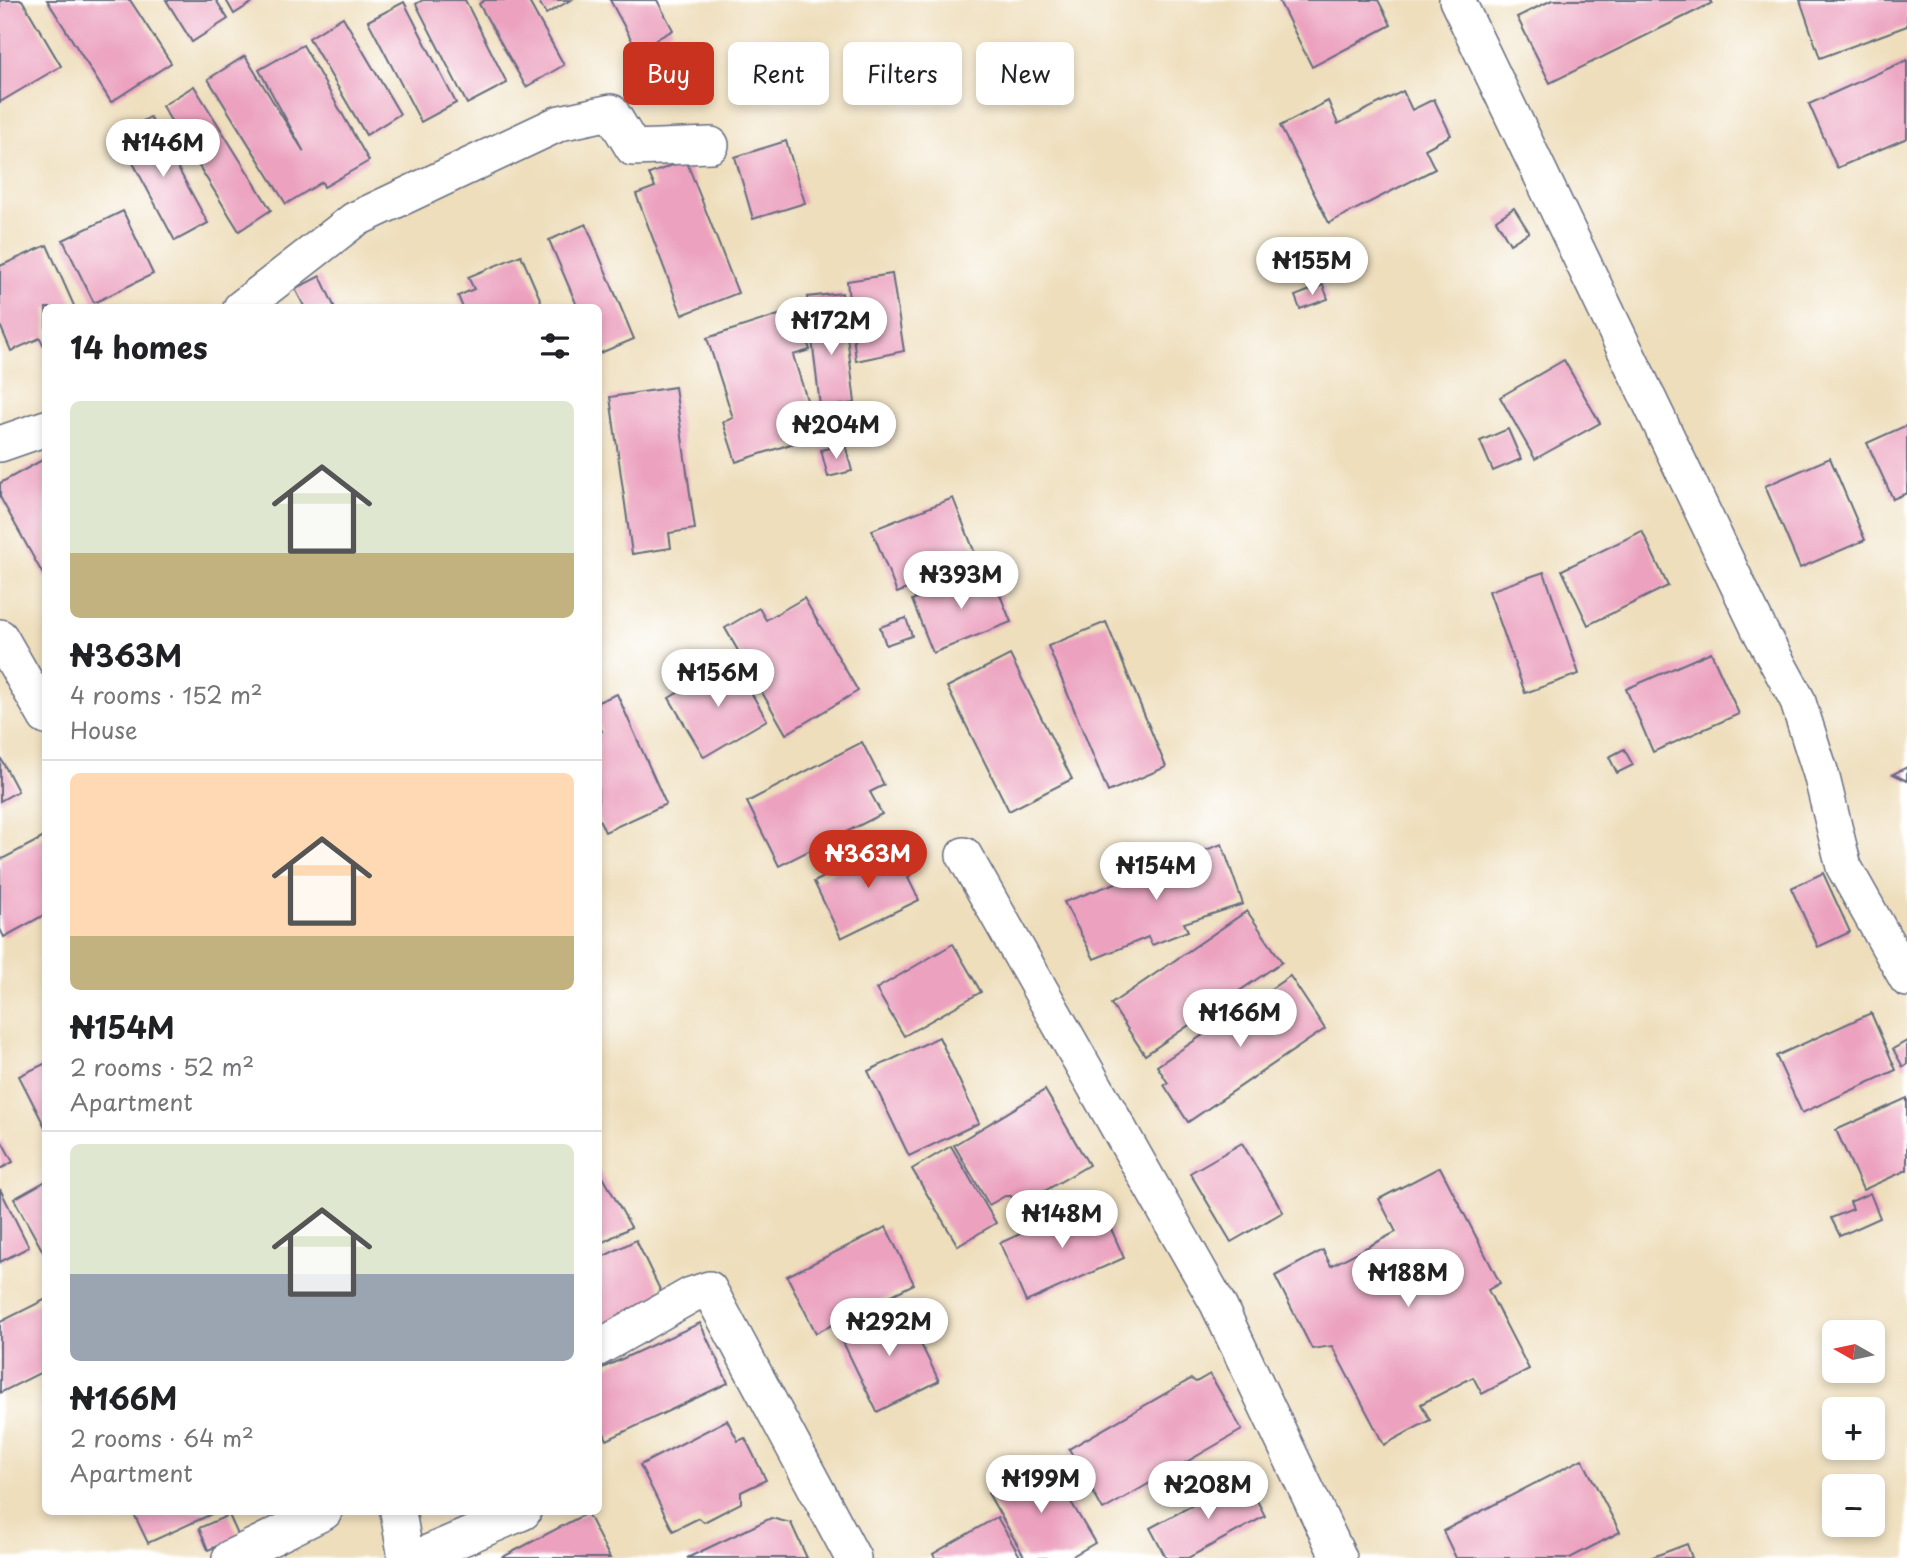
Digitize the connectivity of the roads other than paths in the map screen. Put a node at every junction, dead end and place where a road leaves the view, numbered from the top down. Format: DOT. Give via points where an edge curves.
graph roads {
  1 [pos="1457,0"];
  2 [pos="711,145"];
  3 [pos="246,304"];
  4 [pos="42,429"];
  5 [pos="0,444"];
  6 [pos="0,637"];
  7 [pos="42,710"];
  8 [pos="964,855"];
  9 [pos="1907,979"];
  10 [pos="602,1346"];
  11 [pos="318,1515"];
  12 [pos="399,1515"];
  13 [pos="516,1515"];
  14 [pos="230,1558"];
  15 [pos="406,1558"];
  16 [pos="416,1558"];
  17 [pos="853,1558"];
  18 [pos="1339,1558"];
  1 -- 9 [label="street" via="1759,629 1797,699 1844,867"];
  2 -- 3 [label="street" via="633,148 611,111 560,123 354,220"];
  4 -- 5 [label="street"];
  6 -- 7 [label="street"];
  8 -- 18 [label="street" via="1218,1304"];
  10 -- 17 [label="street" via="709,1289"];
  11 -- 14 [label="street"];
  12 -- 15 [label="street"];
  13 -- 16 [label="street"];
}
